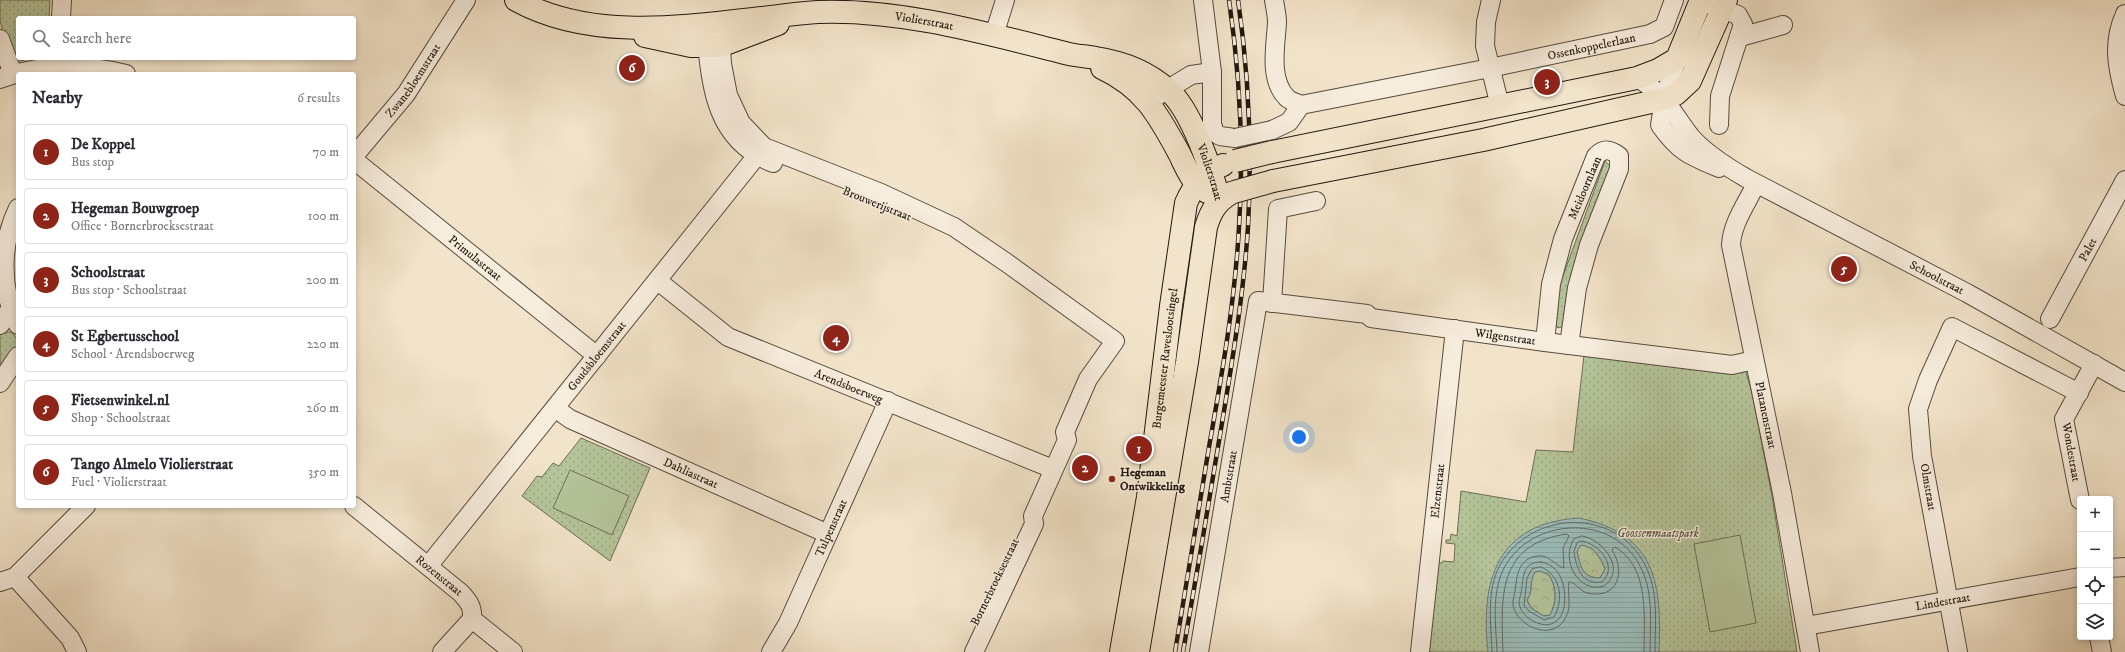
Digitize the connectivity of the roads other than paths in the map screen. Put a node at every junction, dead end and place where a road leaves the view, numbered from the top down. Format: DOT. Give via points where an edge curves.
graph roads {
  1 [pos="62,0"];
  2 [pos="466,0"];
  3 [pos="516,0"];
  4 [pos="1004,0"];
  5 [pos="1203,0"];
  6 [pos="1274,0"];
  7 [pos="1491,0"];
  8 [pos="1674,0"];
  9 [pos="1701,0"];
  10 [pos="1724,4"];
  11 [pos="817,12"];
  12 [pos="2125,14"];
  13 [pos="61,16"];
  14 [pos="584,22"];
  15 [pos="712,24"];
  16 [pos="1783,25"];
  17 [pos="994,35"];
  18 [pos="1740,37"];
  19 [pos="0,39"];
  20 [pos="714,46"];
  21 [pos="1076,56"];
  22 [pos="1677,59"];
  23 [pos="59,66"];
  24 [pos="1490,68"];
  25 [pos="31,72"];
  26 [pos="118,72"];
  27 [pos="1212,72"];
  28 [pos="7,77"];
  29 [pos="1637,78"];
  30 [pos="1168,90"];
  31 [pos="2125,96"];
  32 [pos="1664,99"];
  33 [pos="1149,101"];
  34 [pos="1301,105"];
  35 [pos="1500,106"];
  36 [pos="1719,125"];
  37 [pos="760,152"];
  38 [pos="356,154"];
  39 [pos="356,162"];
  40 [pos="1212,169"];
  41 [pos="2125,180"];
  42 [pos="1751,181"];
  43 [pos="1196,185"];
  44 [pos="1227,196"];
  45 [pos="1316,201"];
  46 [pos="16,214"];
  47 [pos="658,281"];
  48 [pos="1265,302"];
  49 [pos="2050,319"];
  50 [pos="9,321"];
  51 [pos="1455,329"];
  52 [pos="1545,342"];
  53 [pos="1569,345"];
  54 [pos="1108,352"];
  55 [pos="597,356"];
  56 [pos="16,359"];
  57 [pos="1754,360"];
  58 [pos="2094,364"];
  59 [pos="2125,382"];
  60 [pos="0,383"];
  61 [pos="2079,392"];
  62 [pos="888,401"];
  63 [pos="555,408"];
  64 [pos="1053,469"];
  65 [pos="2079,496"];
  66 [pos="84,508"];
  67 [pos="356,508"];
  68 [pos="1033,516"];
  69 [pos="828,534"];
  70 [pos="429,565"];
  71 [pos="2125,567"];
  72 [pos="2113,568"];
  73 [pos="2077,578"];
  74 [pos="7,580"];
  75 [pos="1949,601"];
  76 [pos="472,619"];
  77 [pos="1806,626"];
  78 [pos="2100,640"];
  79 [pos="77,652"];
  80 [pos="442,652"];
  81 [pos="513,652"];
  82 [pos="771,652"];
  83 [pos="961,652"];
  84 [pos="974,652"];
  85 [pos="1121,652"];
  86 [pos="1138,652"];
  87 [pos="1199,652"];
  88 [pos="1420,652"];
  89 [pos="1810,652"];
  90 [pos="1958,652"];
  91 [pos="2102,652"];
  1 -- 13 [label="street"];
  2 -- 38 [label="street, Zwanebloemstraat" via="406,94"];
  3 -- 14 [label="main road, Violierstraat" via="551,16"];
  4 -- 17 [label="street"];
  5 -- 27 [label="street"];
  6 -- 34 [label="street" via="1277,20 1275,68 1281,87 1288,98"];
  7 -- 24 [label="street" via="1485,46"];
  8 -- 24 [label="street, Ossenkoppelerlaan" via="1664,27 1650,34"];
  9 -- 10 [label="street"];
  9 -- 22 [label="main road"];
  10 -- 18 [label="street" via="1738,15 1743,24"];
  10 -- 32 [label="main road" via="1690,81 1676,94"];
  11 -- 15 [label="main road, Violierstraat"];
  11 -- 17 [label="main road, Violierstraat" via="868,14 935,23"];
  11 -- 20 [label="main road, Violierstraat"];
  12 -- 31 [label="street" via="2118,45 2117,66"];
  14 -- 15 [label="main road, Violierstraat" via="644,27"];
  14 -- 20 [label="main road, Violierstraat" via="623,33 691,46"];
  15 -- 20 [label="street, Brouwerijstraat"];
  16 -- 18 [label="street"];
  17 -- 21 [label="main road, Violierstraat"];
  18 -- 36 [label="street" via="1720,96"];
  19 -- 28 [label="street"];
  20 -- 37 [label="street, Brouwerijstraat" via="712,81 720,114 736,138"];
  21 -- 30 [label="main road, Violierstraat" via="1096,58 1145,73"];
  21 -- 33 [label="main road, Violierstraat" via="1111,72"];
  22 -- 29 [label="main road"];
  22 -- 32 [label="street"];
  23 -- 25 [label="street"];
  23 -- 26 [label="street"];
  24 -- 34 [label="street"];
  24 -- 35 [label="street"];
  27 -- 30 [label="street" via="1191,75"];
  27 -- 34 [label="street, bridge" via="1212,124 1215,133 1220,136 1235,138 1272,130 1289,122"];
  29 -- 32 [label="street, Schoolstraat" via="1652,86"];
  29 -- 35 [label="main road"];
  30 -- 33 [label="street"];
  30 -- 40 [label="main road, Violierstraat" via="1179,101"];
  32 -- 42 [label="street, Schoolstraat" via="1692,138 1721,163"];
  32 -- 44 [label="main road, bridge" via="1475,142 1273,181"];
  33 -- 43 [label="main road, Violierstraat" via="1162,120"];
  35 -- 40 [label="main road, bridge" via="1272,152"];
  37 -- 47 [label="street, Goudsbloemstraat"];
  37 -- 54 [label="street, Brouwerijstraat" via="881,193 954,227 1007,263"];
  39 -- 55 [label="street, Primulastraat"];
  40 -- 43 [label="main road"];
  40 -- 44 [label="main road, Violierstraat"];
  41 -- 49 [label="street, Palet"];
  42 -- 57 [label="street, Platanenstraat" via="1730,245"];
  42 -- 58 [label="street, Schoolstraat" via="1967,293"];
  43 -- 44 [label="main road, Violierstraat"];
  43 -- 85 [label="main road, Burgemeester Raveslootsingel" via="1186,203 1148,498"];
  44 -- 86 [label="main road, Burgemeester Raveslootsingel" via="1210,214 1206,227 1188,362"];
  45 -- 48 [label="street, Ambtstraat" via="1278,209"];
  46 -- 50 [label="street" via="2,254"];
  47 -- 55 [label="street, Goudsbloemstraat"];
  47 -- 62 [label="street, Arendsboerweg" via="728,337"];
  48 -- 51 [label="street, Wilgenstraat" via="1367,314 1371,318"];
  48 -- 87 [label="street, Ambtstraat"];
  51 -- 52 [label="street, Wilgenstraat"];
  51 -- 88 [label="street, Elzenstraat"];
  52 -- 53 [label="street, Wilgenstraat"];
  52 -- 53 [label="street, Meidoornlaan" via="1551,284 1564,239 1596,156 1608,150 1619,156 1619,168 1589,245 1579,281"];
  53 -- 57 [label="street, Wilgenstraat" via="1732,365"];
  54 -- 64 [label="street, Bornerbroeksestraat" via="1088,379 1065,432 1066,440"];
  55 -- 63 [label="street, Goudsbloemstraat"];
  56 -- 60 [label="street"];
  57 -- 77 [label="street, Platanenstraat"];
  58 -- 59 [label="street, Schoolstraat"];
  58 -- 61 [label="street, Wondestraat"];
  61 -- 65 [label="street, Wondestraat" via="2064,419"];
  61 -- 75 [label="street, Olmstraat" via="1952,327 1918,409 1922,456"];
  62 -- 64 [label="street, Arendsboerweg"];
  62 -- 69 [label="street, Tulpenstraat"];
  63 -- 69 [label="street, Dahliastraat" via="570,419"];
  63 -- 70 [label="street, Goudsbloemstraat"];
  64 -- 68 [label="street, Bornerbroeksestraat"];
  66 -- 74 [label="street"];
  67 -- 70 [label="street, Rozenstraat"];
  68 -- 83 [label="street, Bornerbroeksestraat" via="1024,521"];
  68 -- 84 [label="street, Bornerbroeksestraat" via="1034,524"];
  69 -- 82 [label="street, Tulpenstraat" via="788,623"];
  70 -- 76 [label="street, Rozenstraat" via="471,604"];
  71 -- 72 [label="street"];
  73 -- 75 [label="street, Lindestraat"];
  74 -- 79 [label="street" via="70,638"];
  75 -- 77 [label="street, Lindestraat"];
  75 -- 90 [label="street, Olmstraat"];
  76 -- 80 [label="street"];
  76 -- 81 [label="street"];
  77 -- 89 [label="street, Platanenstraat"];
  78 -- 91 [label="street"];
}
